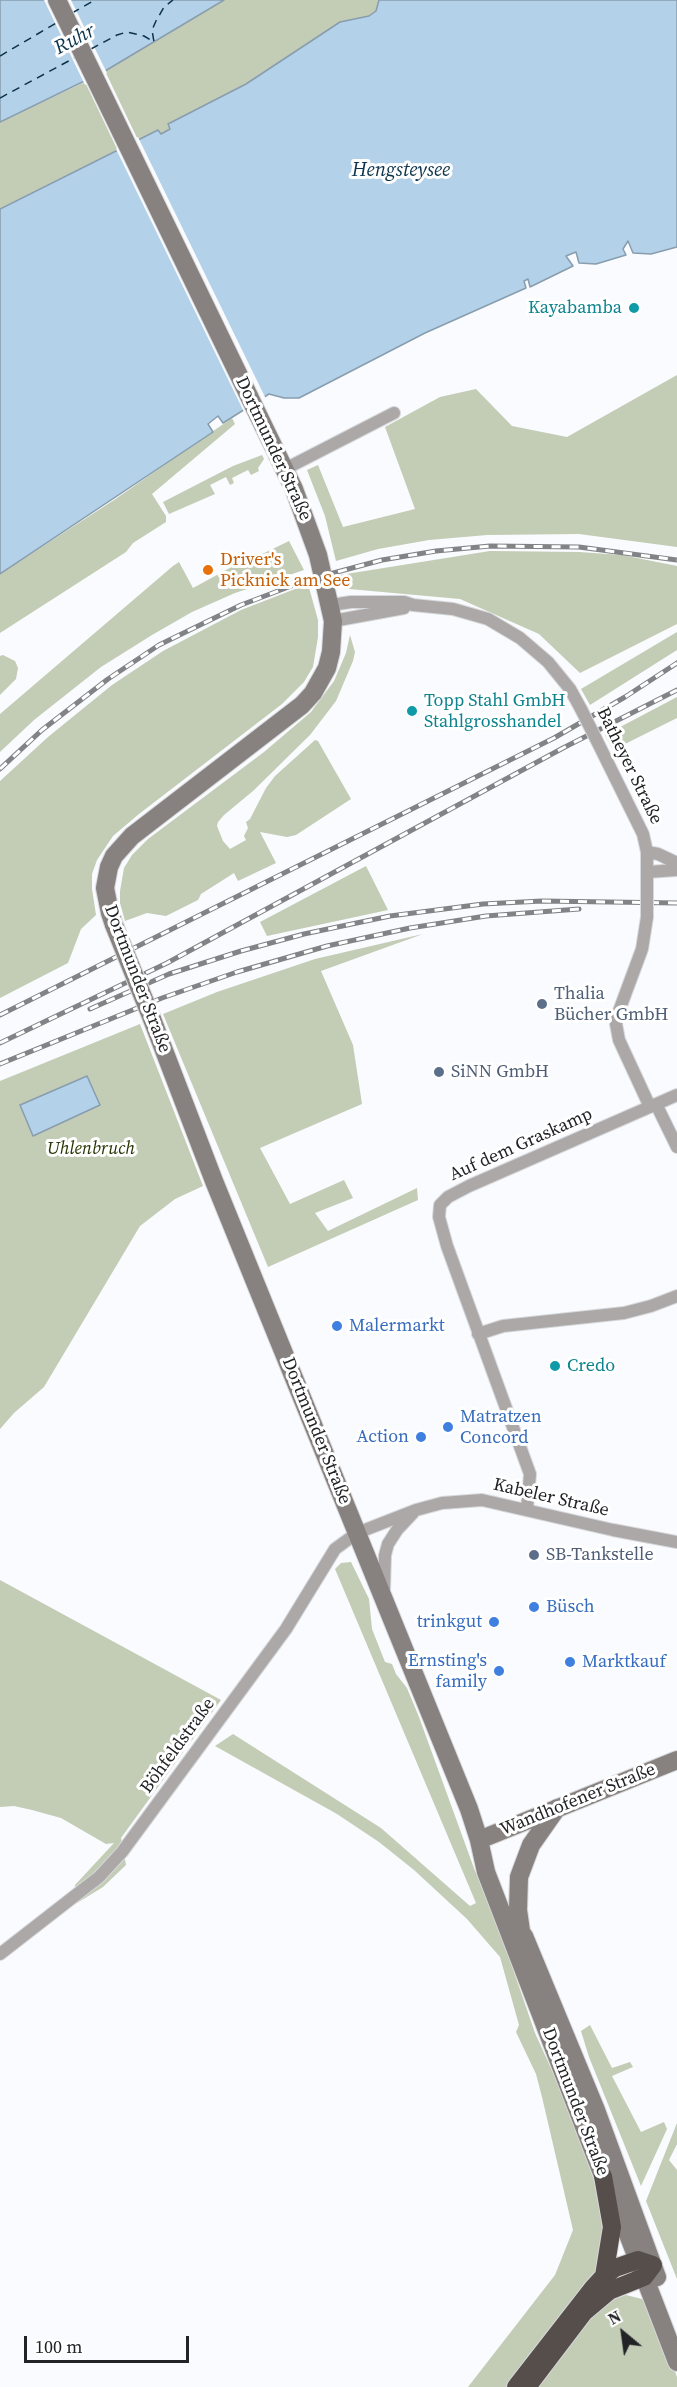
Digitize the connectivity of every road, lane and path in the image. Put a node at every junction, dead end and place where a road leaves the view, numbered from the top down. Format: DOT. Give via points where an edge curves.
graph roads {
  1 [pos="57,0"];
  2 [pos="394,413"];
  3 [pos="285,470"];
  4 [pos="332,613"];
  5 [pos="647,852"];
  6 [pos="677,863"];
  7 [pos="677,870"];
  8 [pos="648,872"];
  9 [pos="677,1095"];
  10 [pos="653,1105"];
  11 [pos="677,1147"];
  12 [pos="677,1296"];
  13 [pos="478,1334"];
  14 [pos="527,1509"];
  15 [pos="416,1510"];
  16 [pos="357,1533"];
  17 [pos="677,1542"];
  18 [pos="384,1597"];
  19 [pos="677,1760"];
  20 [pos="558,1807"];
  21 [pos="479,1840"];
  22 [pos="522,1931"];
  23 [pos="0,1954"];
  24 [pos="603,2176"];
  25 [pos="645,2267"];
  26 [pos="604,2276"];
  27 [pos="677,2331"];
  28 [pos="677,2362"];
  29 [pos="516,2387"];
  30 [pos="527,2387"];
  1 -- 3 [label="main road, Dortmunder Straße"];
  2 -- 3 [label="street"];
  3 -- 4 [label="main road, Dortmunder Straße" via="312,536"];
  4 -- 5 [label="street, Batheyer Straße, bridge" via="413,606 469,612 520,638 548,662 570,689 643,834"];
  4 -- 16 [label="main road, Dortmunder Straße, bridge" via="331,652 313,693 132,836 114,856 105,888 114,925 214,1181"];
  5 -- 6 [label="street"];
  5 -- 8 [label="street, Batheyer Straße"];
  7 -- 8 [label="street"];
  8 -- 10 [label="street, Batheyer Straße, bridge" via="642,949 616,1024 619,1041"];
  9 -- 10 [label="street, Auf dem Graskamp"];
  10 -- 11 [label="street, Batheyer Straße"];
  10 -- 13 [label="street, Auf dem Graskamp" via="469,1186 440,1205 441,1226"];
  12 -- 13 [label="street" via="629,1312 503,1326"];
  13 -- 14 [label="street, Auf dem Graskamp" via="530,1474"];
  14 -- 15 [label="street, Kabeler Straße" via="489,1500 466,1500"];
  14 -- 17 [label="street, Kabeler Straße"];
  15 -- 16 [label="street, Kabeler Straße"];
  15 -- 18 [label="street" via="388,1544"];
  16 -- 18 [label="main road, Dortmunder Straße"];
  16 -- 23 [label="street, Böhfeldstraße" via="335,1549 286,1629 122,1852 99,1877"];
  18 -- 21 [label="main road, Dortmunder Straße"];
  19 -- 20 [label="main road, Wandhofener Straße"];
  20 -- 21 [label="main road, Wandhofener Straße"];
  20 -- 22 [label="main road" via="531,1845 519,1876"];
  21 -- 22 [label="main road, Dortmunder Straße"];
  21 -- 24 [label="main road, Dortmunder Straße" via="486,1872"];
  22 -- 25 [label="main road, Dortmunder Straße" via="596,2110"];
  24 -- 25 [label="main road, Dortmunder Straße"];
  24 -- 26 [label="highway" via="612,2227"];
  25 -- 26 [label="highway" via="615,2268"];
  25 -- 27 [label="main road, Dortmunder Straße"];
  25 -- 28 [label="main road, Dortmunder Straße"];
  25 -- 30 [label="highway" via="584,2312"];
  26 -- 29 [label="highway"];
}
